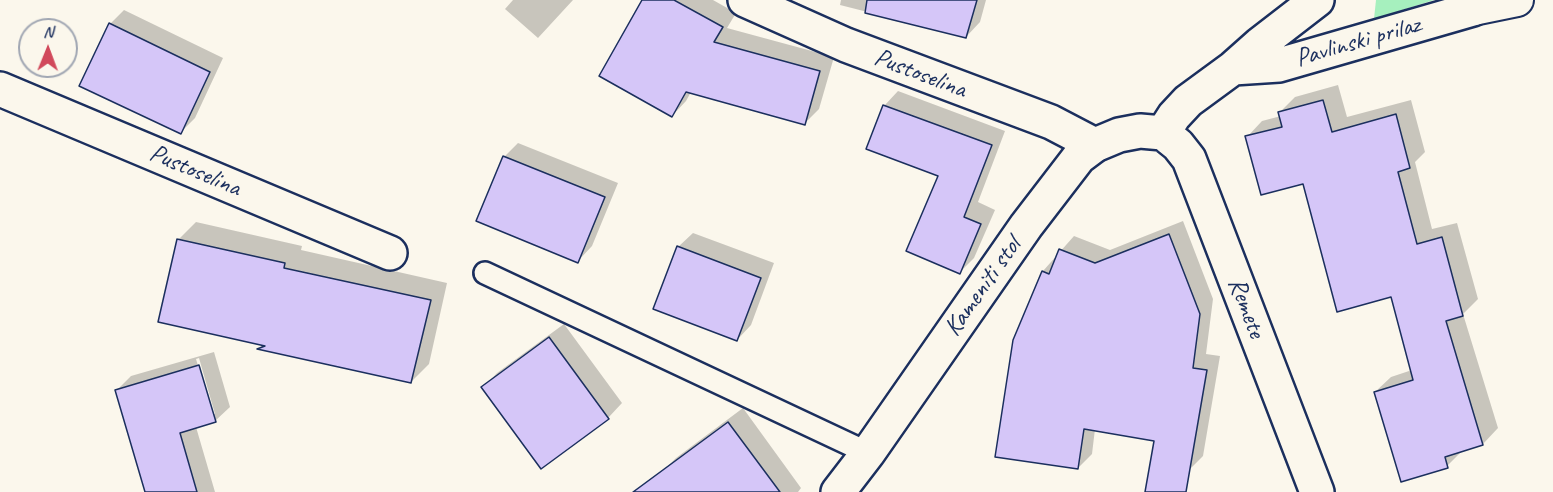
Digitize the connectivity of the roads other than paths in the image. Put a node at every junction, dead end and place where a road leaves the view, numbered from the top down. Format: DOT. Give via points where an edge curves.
graph roads {
  1 [pos="745,0"];
  2 [pos="1317,0"];
  3 [pos="1517,0"];
  4 [pos="1473,9"];
  5 [pos="1233,68"];
  6 [pos="0,89"];
  7 [pos="1162,134"];
  8 [pos="1095,145"];
  9 [pos="390,253"];
  10 [pos="485,273"];
  11 [pos="868,453"];
  12 [pos="838,492"];
  13 [pos="1317,492"];
  1 -- 8 [label="street, Pustoselina" via="846,45 1051,122"];
  2 -- 5 [label="street"];
  3 -- 4 [label="street, Pavlinski prilaz"];
  4 -- 5 [label="street, Pavlinski prilaz" via="1279,65"];
  5 -- 7 [label="street" via="1188,101"];
  6 -- 9 [label="street, Pustoselina"];
  7 -- 8 [label="street, Kameniti stol" via="1140,131"];
  7 -- 13 [label="street, Remete" via="1179,145 1189,159"];
  8 -- 11 [label="street, Kameniti stol" via="1079,157 1026,226"];
  10 -- 11 [label="lane"];
  11 -- 12 [label="street, Kameniti stol"];
}
